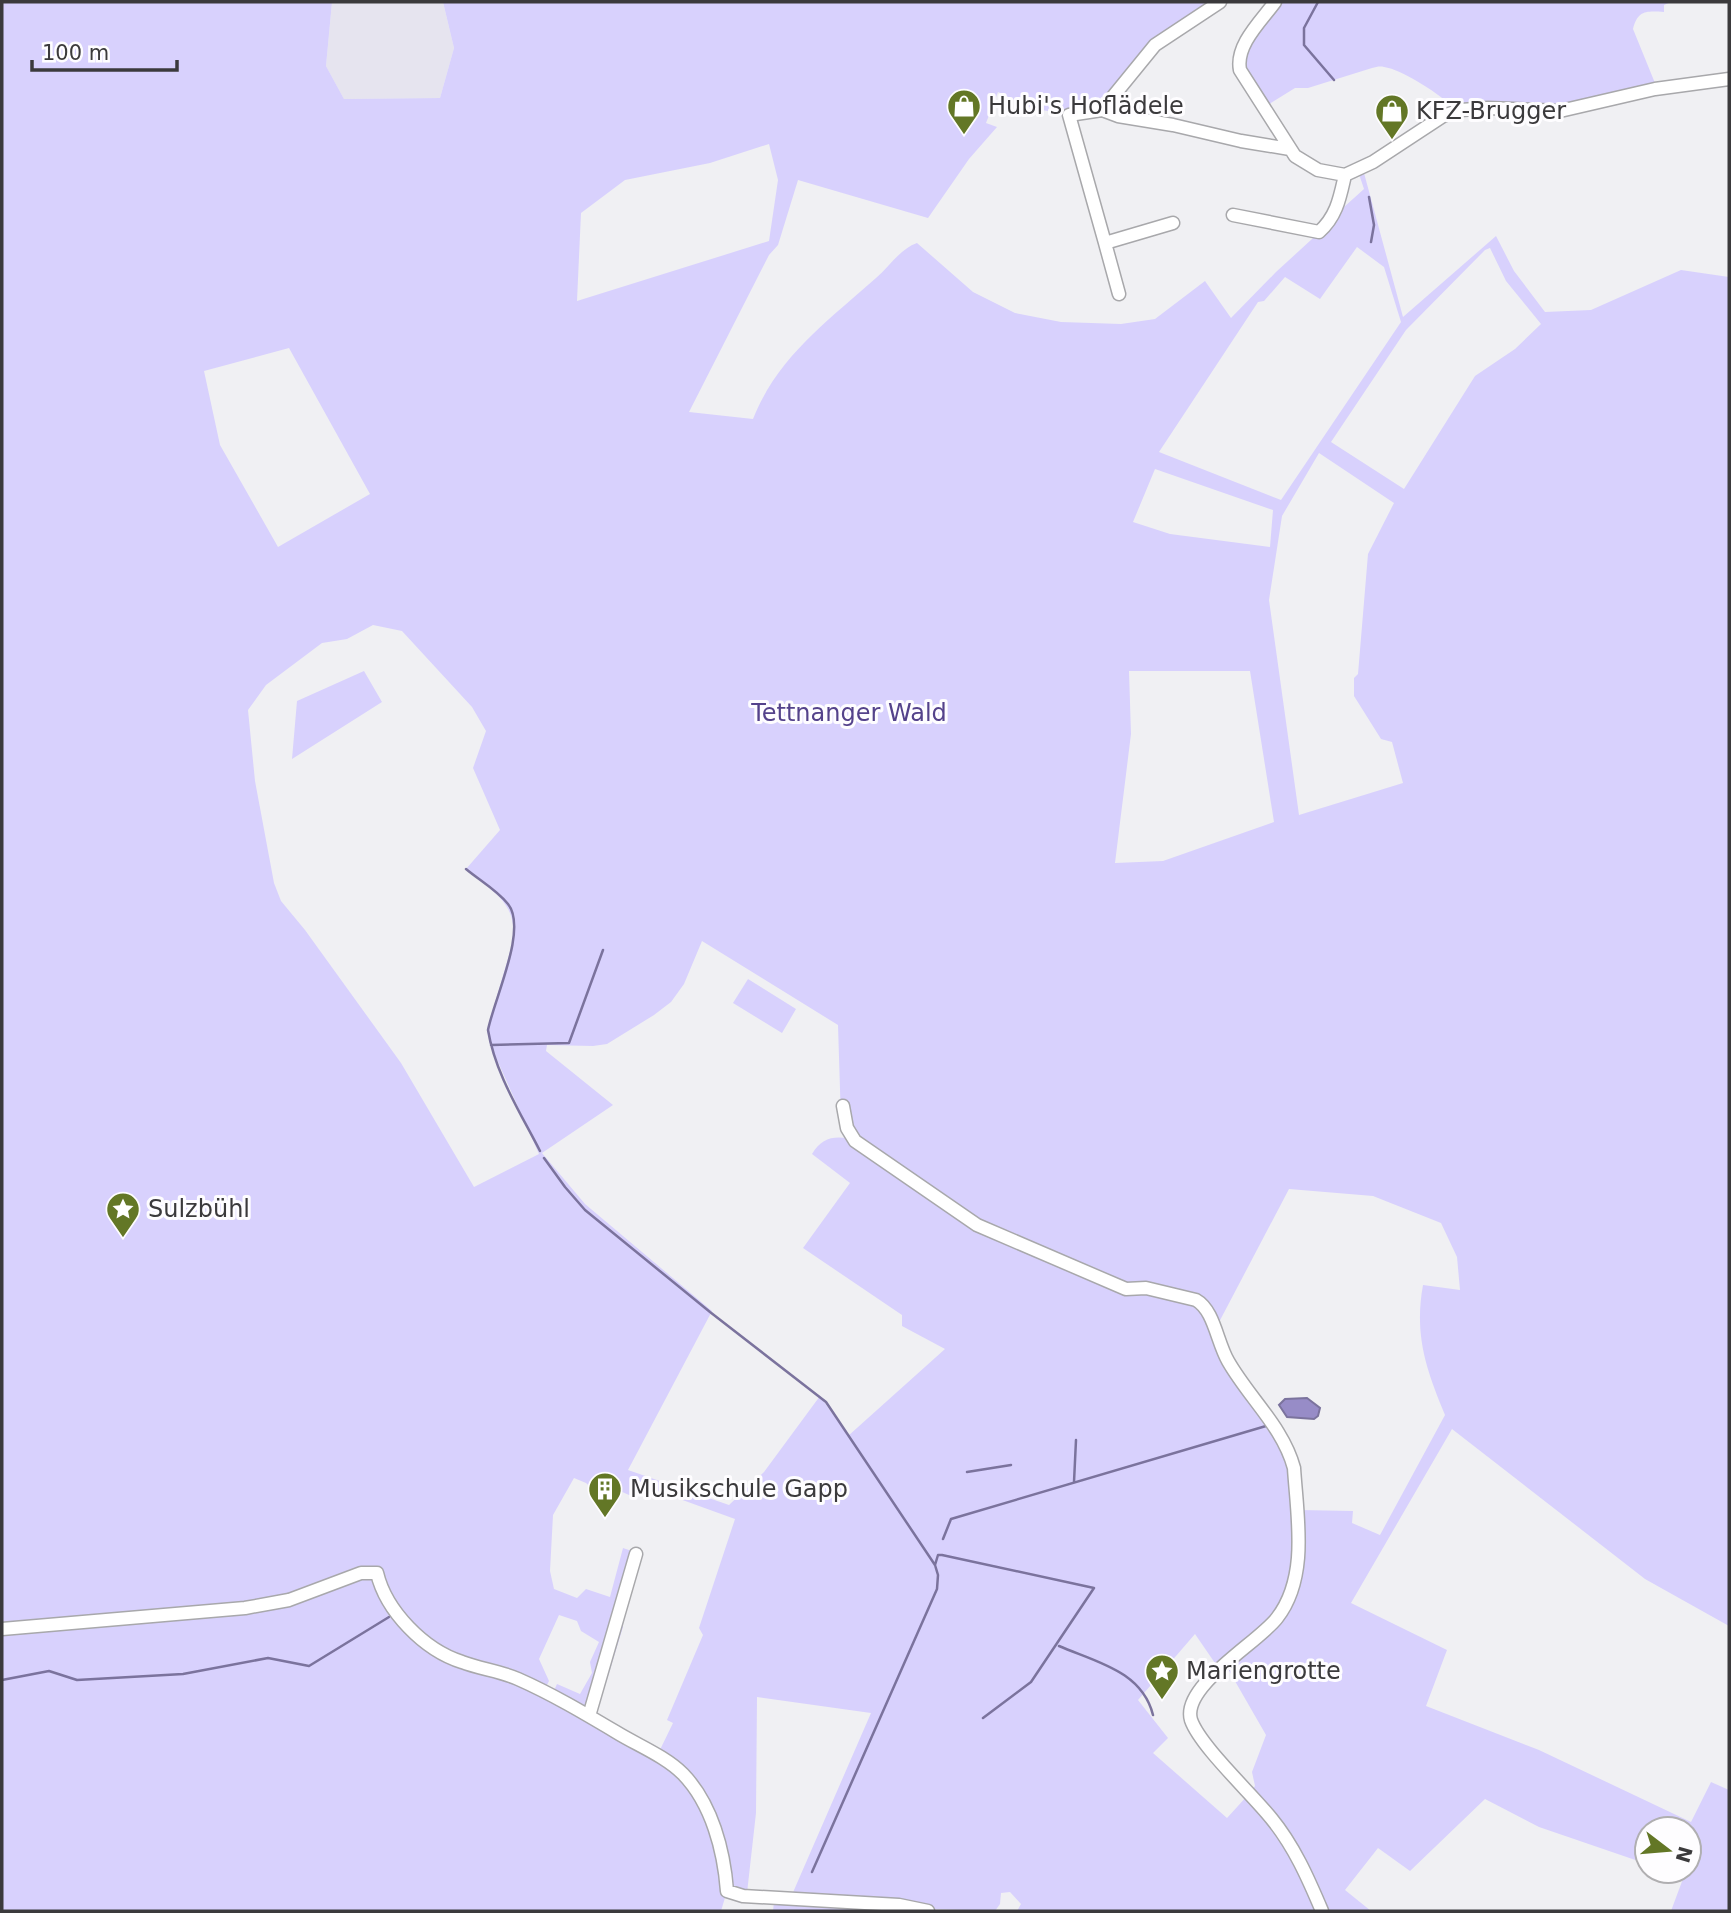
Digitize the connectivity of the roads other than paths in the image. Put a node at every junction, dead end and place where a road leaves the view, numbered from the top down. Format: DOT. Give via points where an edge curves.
graph roads {
  1 [pos="1220,2"];
  2 [pos="1275,2"];
  3 [pos="1729,79"];
  4 [pos="1102,110"];
  5 [pos="1290,149"];
  6 [pos="1345,175"];
  7 [pos="1233,215"];
  8 [pos="1173,223"];
  9 [pos="1105,243"];
  10 [pos="1119,294"];
  11 [pos="843,1107"];
  12 [pos="636,1554"];
  13 [pos="2,1629"];
  14 [pos="589,1716"];
  15 [pos="928,1911"];
  16 [pos="1322,1911"];
  1 -- 4 [label="street" via="1155,45"];
  2 -- 5 [label="street" via="1241,50 1238,63"];
  3 -- 6 [label="street" via="1655,89 1560,111 1461,110 1443,116"];
  4 -- 5 [label="street"];
  4 -- 9 [label="street" via="1069,115"];
  5 -- 6 [label="street" via="1309,166"];
  6 -- 7 [label="street" via="1334,215 1319,232"];
  8 -- 9 [label="street"];
  9 -- 10 [label="street"];
  11 -- 16 [label="street" via="855,1141 977,1225 1126,1289 1146,1288 1203,1304 1210,1314 1231,1366 1291,1454 1298,1535 1296,1578 1279,1616 1199,1692 1190,1710 1192,1722 1292,1847"];
  12 -- 14 [label="street"];
  13 -- 14 [label="street" via="245,1608 289,1600 361,1573 377,1573 407,1626 433,1648 459,1662 516,1678"];
  14 -- 15 [label="street" via="682,1773 702,1799 714,1827 727,1891"];
}
